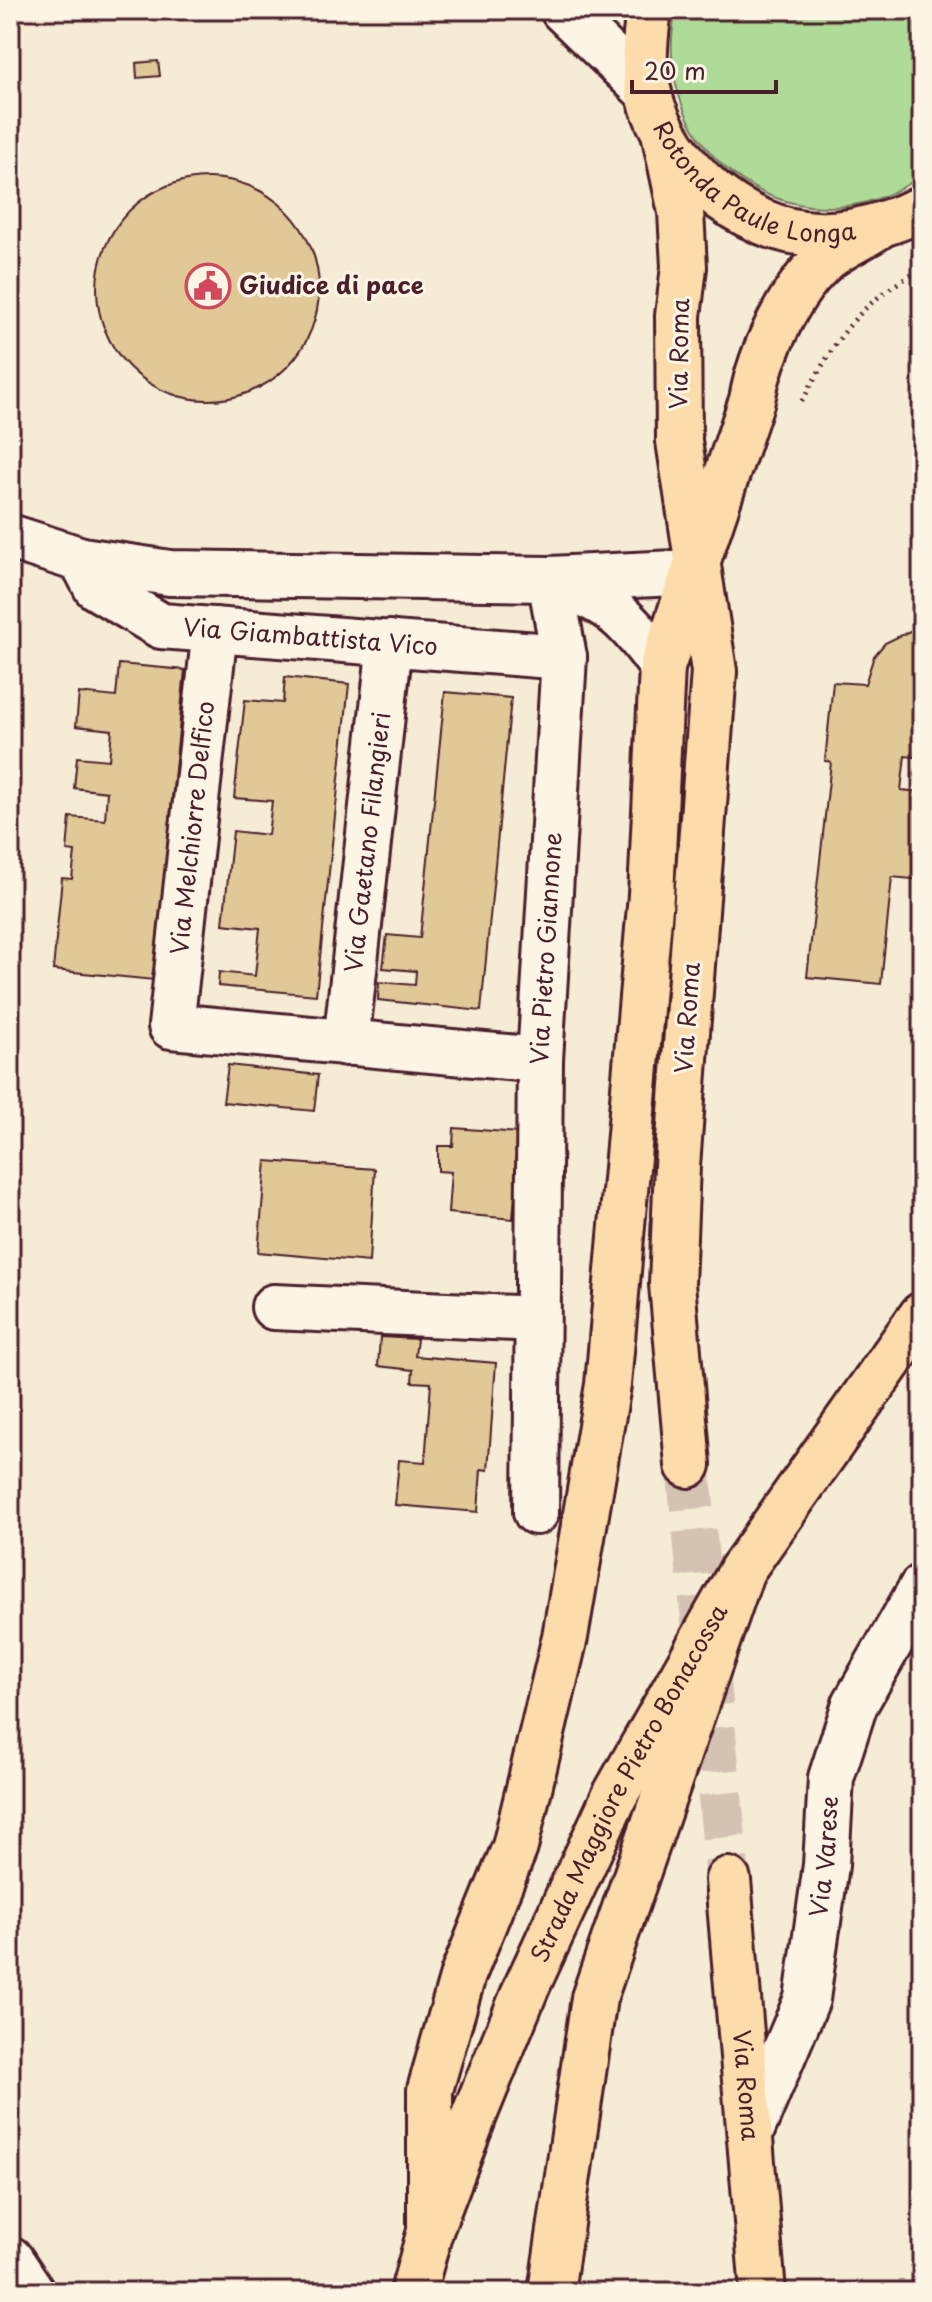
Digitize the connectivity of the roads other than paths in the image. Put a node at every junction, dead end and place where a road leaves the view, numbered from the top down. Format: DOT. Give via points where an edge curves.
graph roads {
  1 [pos="563,10"];
  2 [pos="649,10"];
  3 [pos="649,93"];
  4 [pos="665,137"];
  5 [pos="922,209"];
  6 [pos="876,228"];
  7 [pos="10,537"];
  8 [pos="82,560"];
  9 [pos="697,572"];
  10 [pos="550,579"];
  11 [pos="215,630"];
  12 [pos="390,643"];
  13 [pos="564,657"];
  14 [pos="662,667"];
  15 [pos="346,1043"];
  16 [pos="540,1060"];
  17 [pos="274,1307"];
  18 [pos="922,1315"];
  19 [pos="537,1319"];
  20 [pos="688,1465"];
  21 [pos="536,1512"];
  22 [pos="742,1570"];
  23 [pos="922,1587"];
  24 [pos="728,1880"];
  25 [pos="750,2134"];
  26 [pos="430,2231"];
  27 [pos="10,2259"];
  28 [pos="32,2292"];
  29 [pos="413,2292"];
  30 [pos="551,2292"];
  31 [pos="763,2292"];
  1 -- 3 [label="street"];
  2 -- 3 [label="main road, Rotonda Paule Longa" via="644,43"];
  3 -- 4 [label="main road, Rotonda Paule Longa"];
  4 -- 6 [label="main road, Rotonda Paule Longa" via="704,186 756,219 815,234"];
  4 -- 9 [label="main road, Via Roma" via="681,212 679,441"];
  5 -- 6 [label="main road, Rotonda Paule Longa"];
  6 -- 9 [label="main road, Via Roma" via="827,258 790,303 757,371"];
  7 -- 8 [label="street"];
  8 -- 10 [label="street" via="170,573"];
  8 -- 11 [label="street, Via Giambattista Vico" via="96,587 161,626"];
  9 -- 10 [label="street"];
  9 -- 14 [label="main road"];
  9 -- 20 [label="main road, Via Roma" via="714,671 672,1284"];
  10 -- 13 [label="street, Via Pietro Giannone"];
  10 -- 14 [label="street" via="589,594 631,623"];
  11 -- 12 [label="street, Via Giambattista Vico"];
  11 -- 15 [label="street, Via Melchiorre Delfico" via="171,1026"];
  12 -- 13 [label="street, Via Giambattista Vico"];
  12 -- 15 [label="street, Via Gaetano Filangieri"];
  13 -- 16 [label="street, Via Pietro Giannone"];
  14 -- 26 [label="main road" via="651,895 608,1385 565,1637 515,1847 463,1975 430,2090"];
  15 -- 16 [label="street"];
  16 -- 19 [label="street, Via Pietro Giannone"];
  17 -- 19 [label="street"];
  18 -- 22 [label="main road, Strada Maggiore Pietro Bonacossa"];
  19 -- 21 [label="street, Via Pietro Giannone"];
  22 -- 26 [label="main road, Strada Maggiore Pietro Bonacossa" via="614,1797 527,1986"];
  22 -- 30 [label="main road" via="594,1998"];
  23 -- 25 [label="street, Via Varese" via="855,1704 836,1763 807,1999"];
  24 -- 25 [label="main road, Via Roma"];
  25 -- 31 [label="main road, Via Roma"];
  26 -- 29 [label="main road, Strada Maggiore Pietro Bonacossa"];
  27 -- 28 [label="street"];
}
